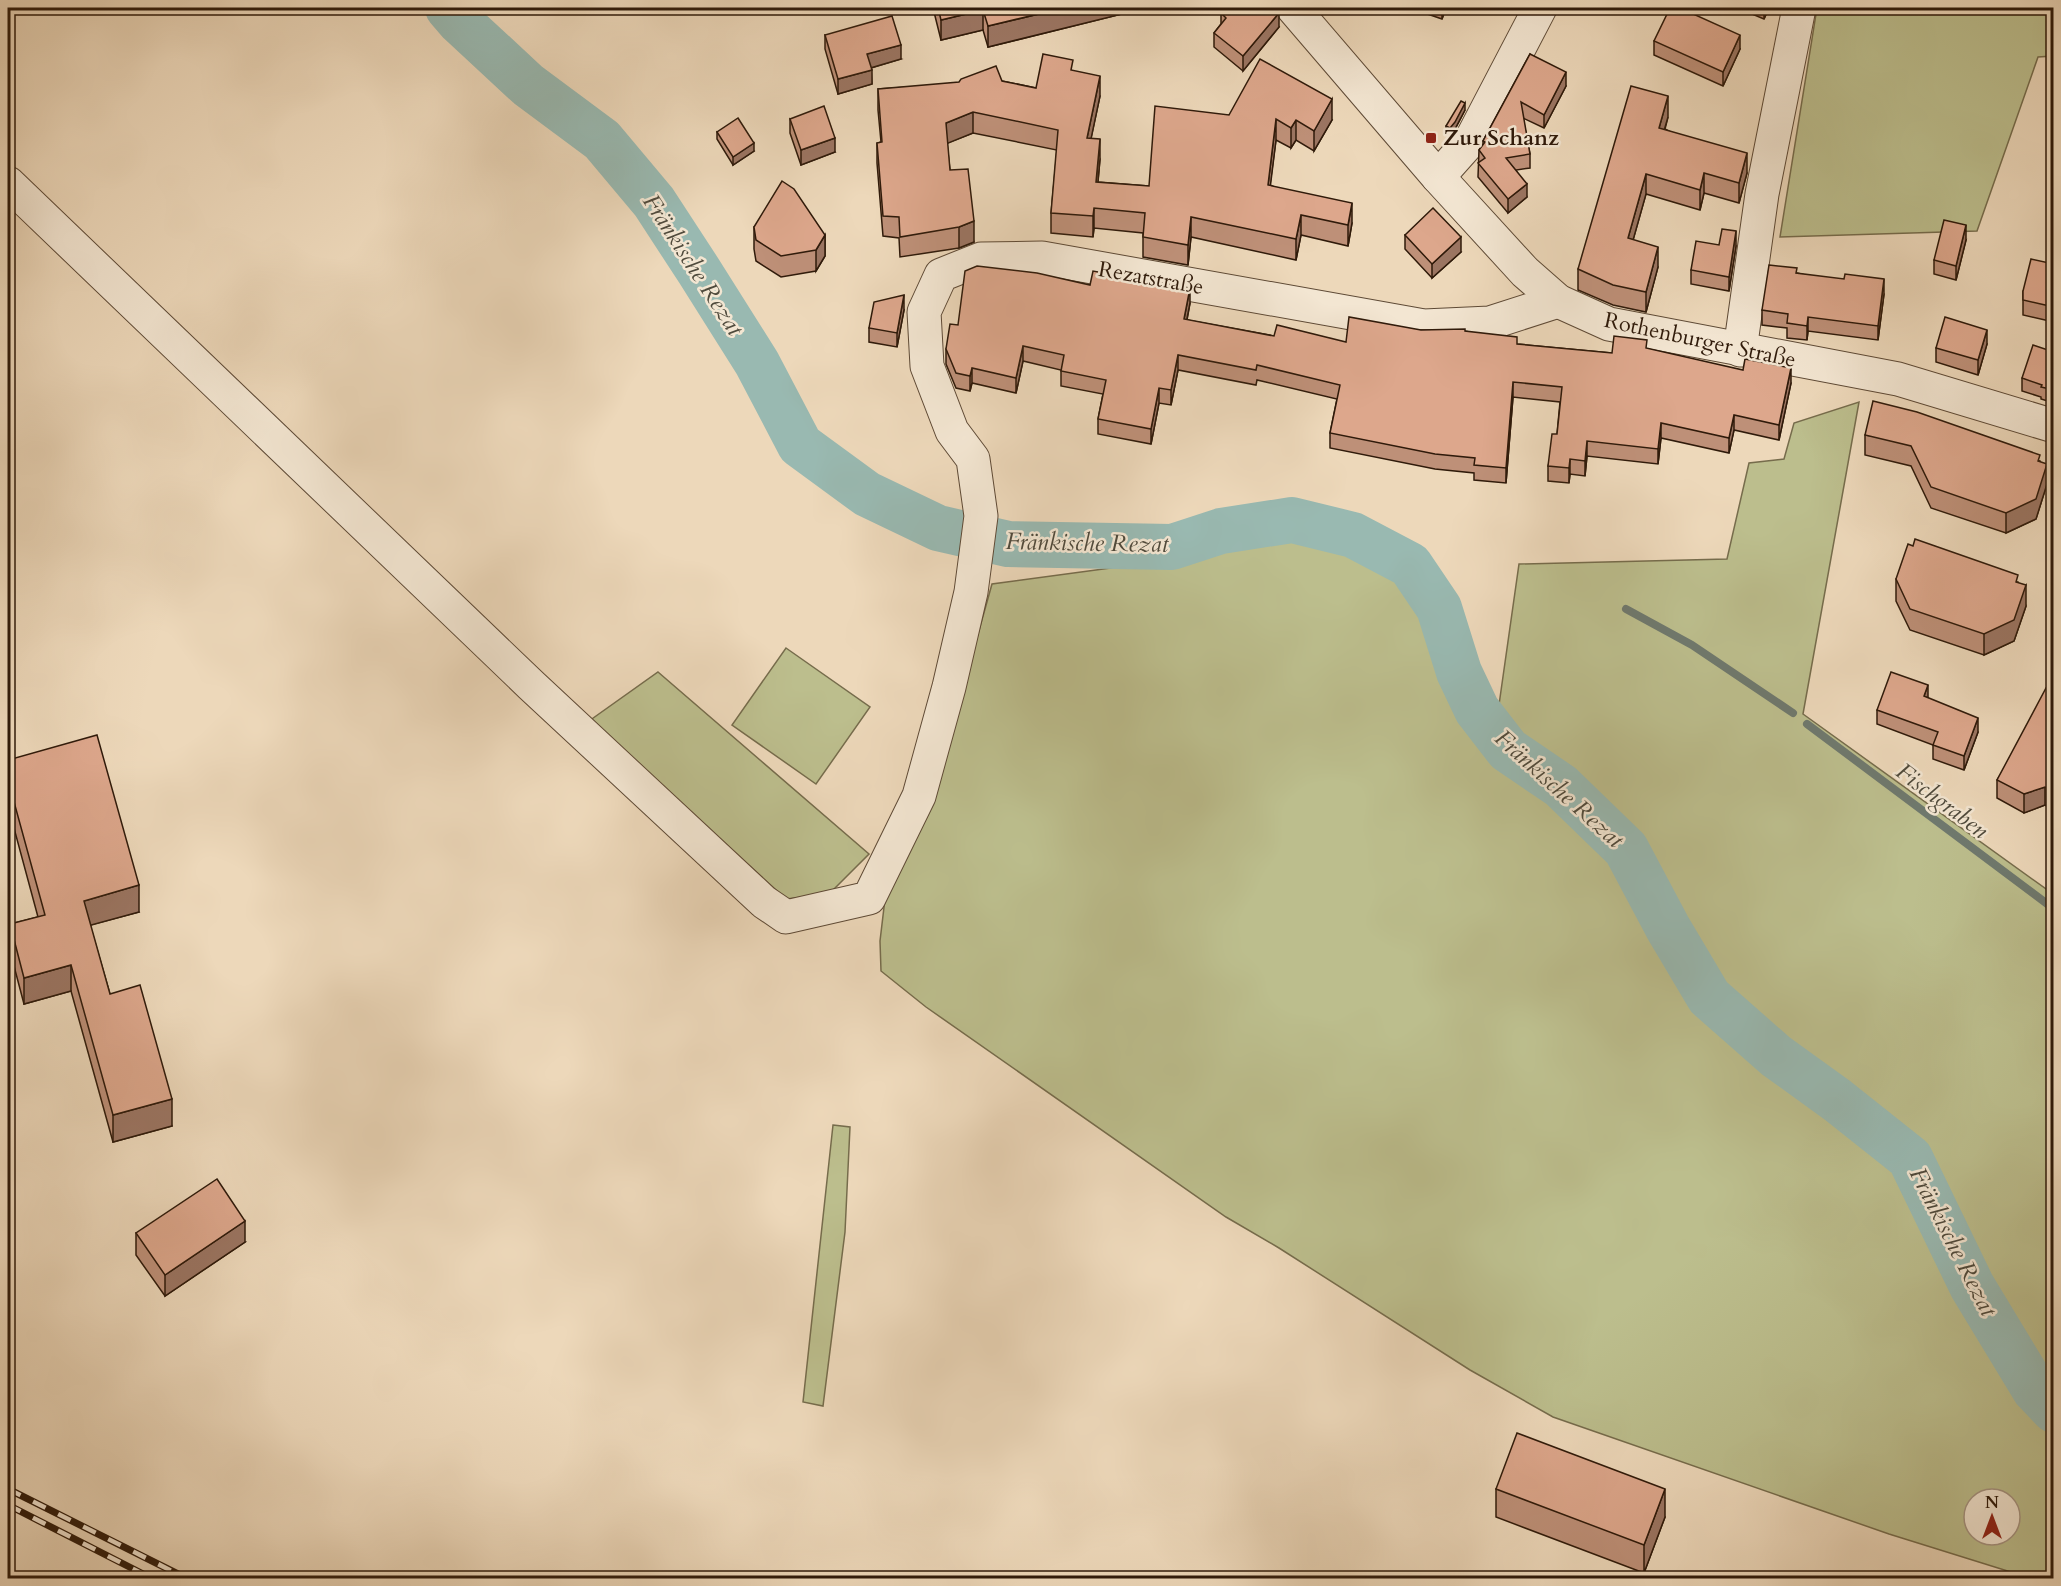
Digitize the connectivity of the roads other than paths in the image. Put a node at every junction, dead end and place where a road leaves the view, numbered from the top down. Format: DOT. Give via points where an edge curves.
graph roads {
  1 [pos="1293,8"];
  2 [pos="1540,8"];
  3 [pos="1799,8"];
  4 [pos="1438,177"];
  5 [pos="8,183"];
  6 [pos="1558,301"];
  7 [pos="1740,350"];
  8 [pos="2054,426"];
  1 -- 4 [label="street, Rothenburger Straße"];
  2 -- 4 [label="street" via="1471,140"];
  3 -- 7 [label="street" via="1762,194"];
  4 -- 6 [label="street, Rothenburger Straße" via="1525,272"];
  5 -- 6 [label="street, Rezatstraße" via="531,685 764,903 786,917 869,898 920,796 971,592 981,516 973,459 952,430 927,366 924,312 941,275 981,259 1042,258 1424,326 1490,323"];
  6 -- 7 [label="street, Rothenburger Straße" via="1609,324"];
  7 -- 8 [label="street, Rothenburger Straße" via="1898,378"];
}
